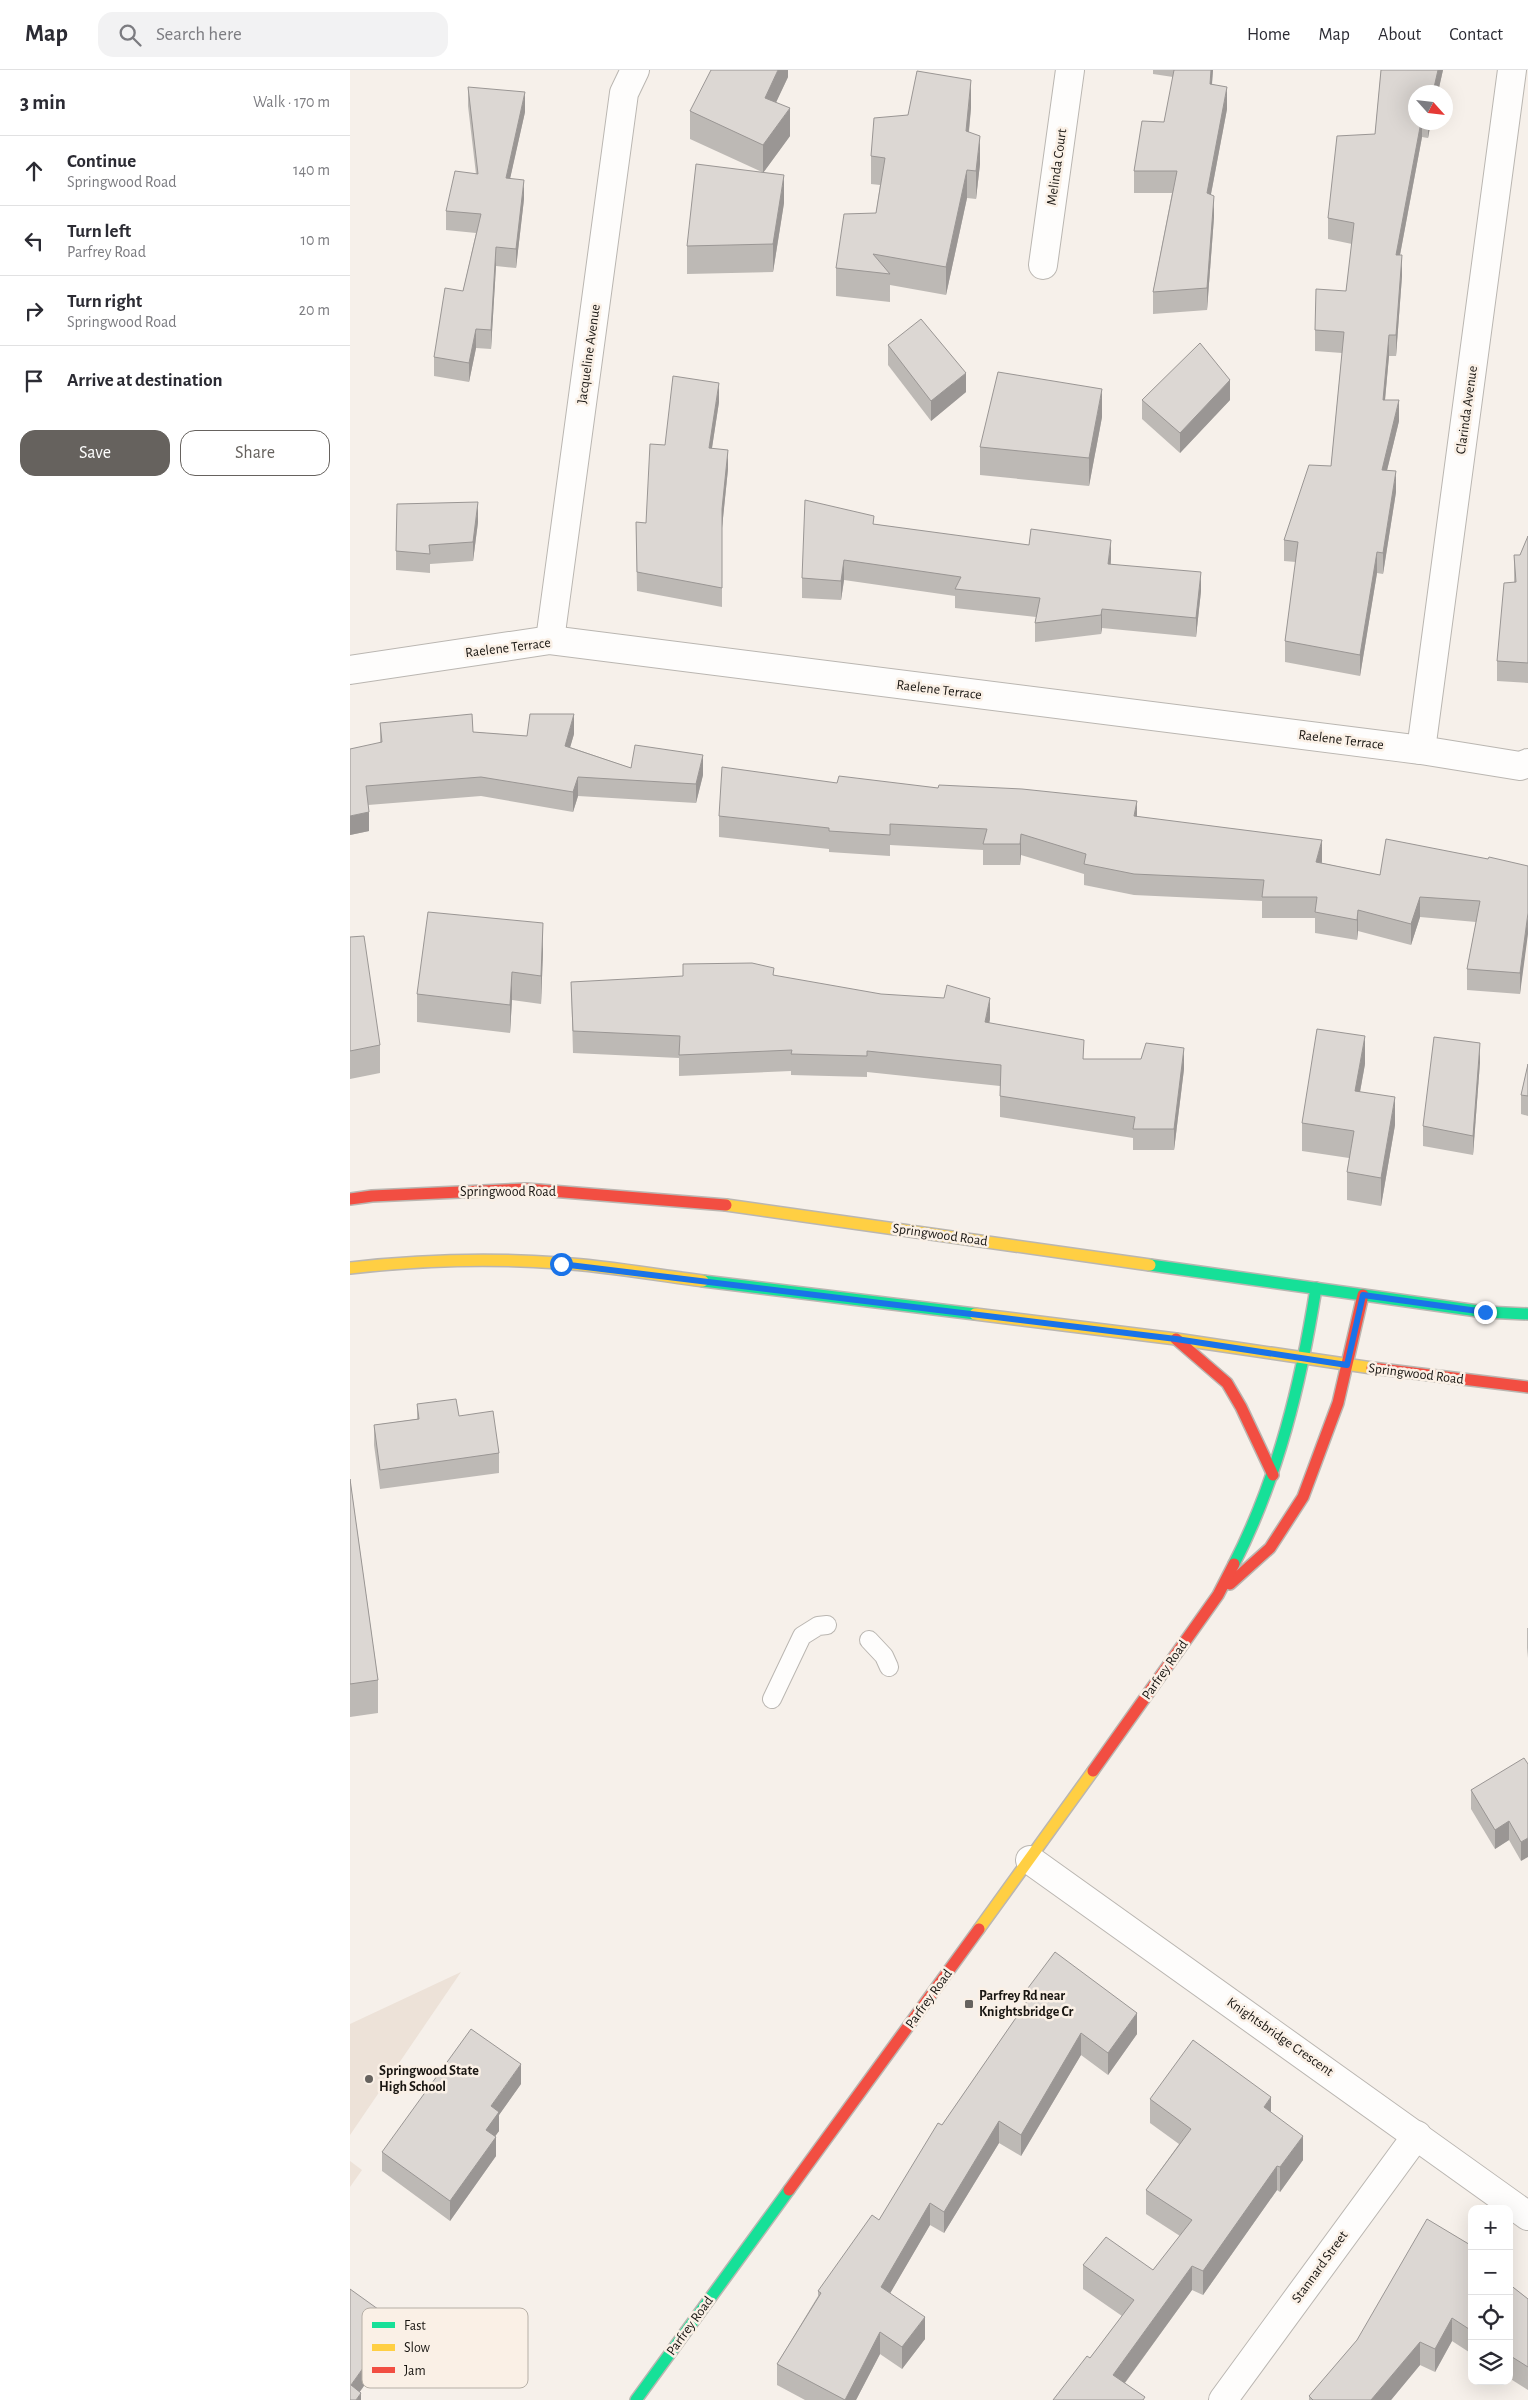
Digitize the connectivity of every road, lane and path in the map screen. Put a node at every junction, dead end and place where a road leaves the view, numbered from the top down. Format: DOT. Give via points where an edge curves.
graph roads {
  1 [pos="635,70"];
  2 [pos="1070,70"];
  3 [pos="1512,70"];
  4 [pos="1043,265"];
  5 [pos="550,640"];
  6 [pos="350,670"];
  7 [pos="1421,750"];
  8 [pos="1528,763"];
  9 [pos="350,1200"];
  10 [pos="350,1268"];
  11 [pos="1316,1288"];
  12 [pos="1363,1295"];
  13 [pos="1528,1314"];
  14 [pos="1176,1339"];
  15 [pos="1304,1357"];
  16 [pos="1347,1365"];
  17 [pos="1528,1387"];
  18 [pos="1273,1475"];
  19 [pos="1218,1595"];
  20 [pos="827,1625"];
  21 [pos="869,1640"];
  22 [pos="889,1667"];
  23 [pos="772,1699"];
  24 [pos="1030,1860"];
  25 [pos="1417,2135"];
  26 [pos="1528,2216"];
  27 [pos="636,2400"];
  28 [pos="1223,2400"];
  1 -- 5 [label="street, Jacqueline Avenue" via="624,93"];
  2 -- 4 [label="street, Melinda Court"];
  3 -- 7 [label="street, Clarinda Avenue"];
  5 -- 6 [label="street, Raelene Terrace"];
  5 -- 7 [label="street, Raelene Terrace"];
  7 -- 8 [label="street, Raelene Terrace" via="1520,766"];
  9 -- 11 [label="main road, Springwood Road" via="526,1189 704,1202"];
  10 -- 14 [label="main road, Springwood Road" via="484,1259 561,1264"];
  11 -- 12 [label="main road, Springwood Road"];
  11 -- 15 [label="main road, Parfrey Road"];
  12 -- 13 [label="main road, Springwood Road" via="1485,1312"];
  12 -- 16 [label="main road, Parfrey Road"];
  14 -- 15 [label="main road, Springwood Road"];
  14 -- 18 [label="main road" via="1227,1384"];
  15 -- 16 [label="main road, Springwood Road"];
  15 -- 18 [label="main road, Parfrey Road"];
  16 -- 17 [label="main road, Springwood Road"];
  16 -- 19 [label="main road, Parfrey Road" via="1338,1404 1303,1496 1270,1548"];
  18 -- 19 [label="main road, Parfrey Road"];
  19 -- 24 [label="main road, Parfrey Road"];
  20 -- 23 [label="lane" via="818,1626 802,1636"];
  21 -- 22 [label="lane" via="884,1656"];
  24 -- 25 [label="street, Knightsbridge Crescent"];
  24 -- 27 [label="main road, Parfrey Road"];
  25 -- 26 [label="street, Knightsbridge Crescent"];
  25 -- 28 [label="street, Stannard Street"];
}
